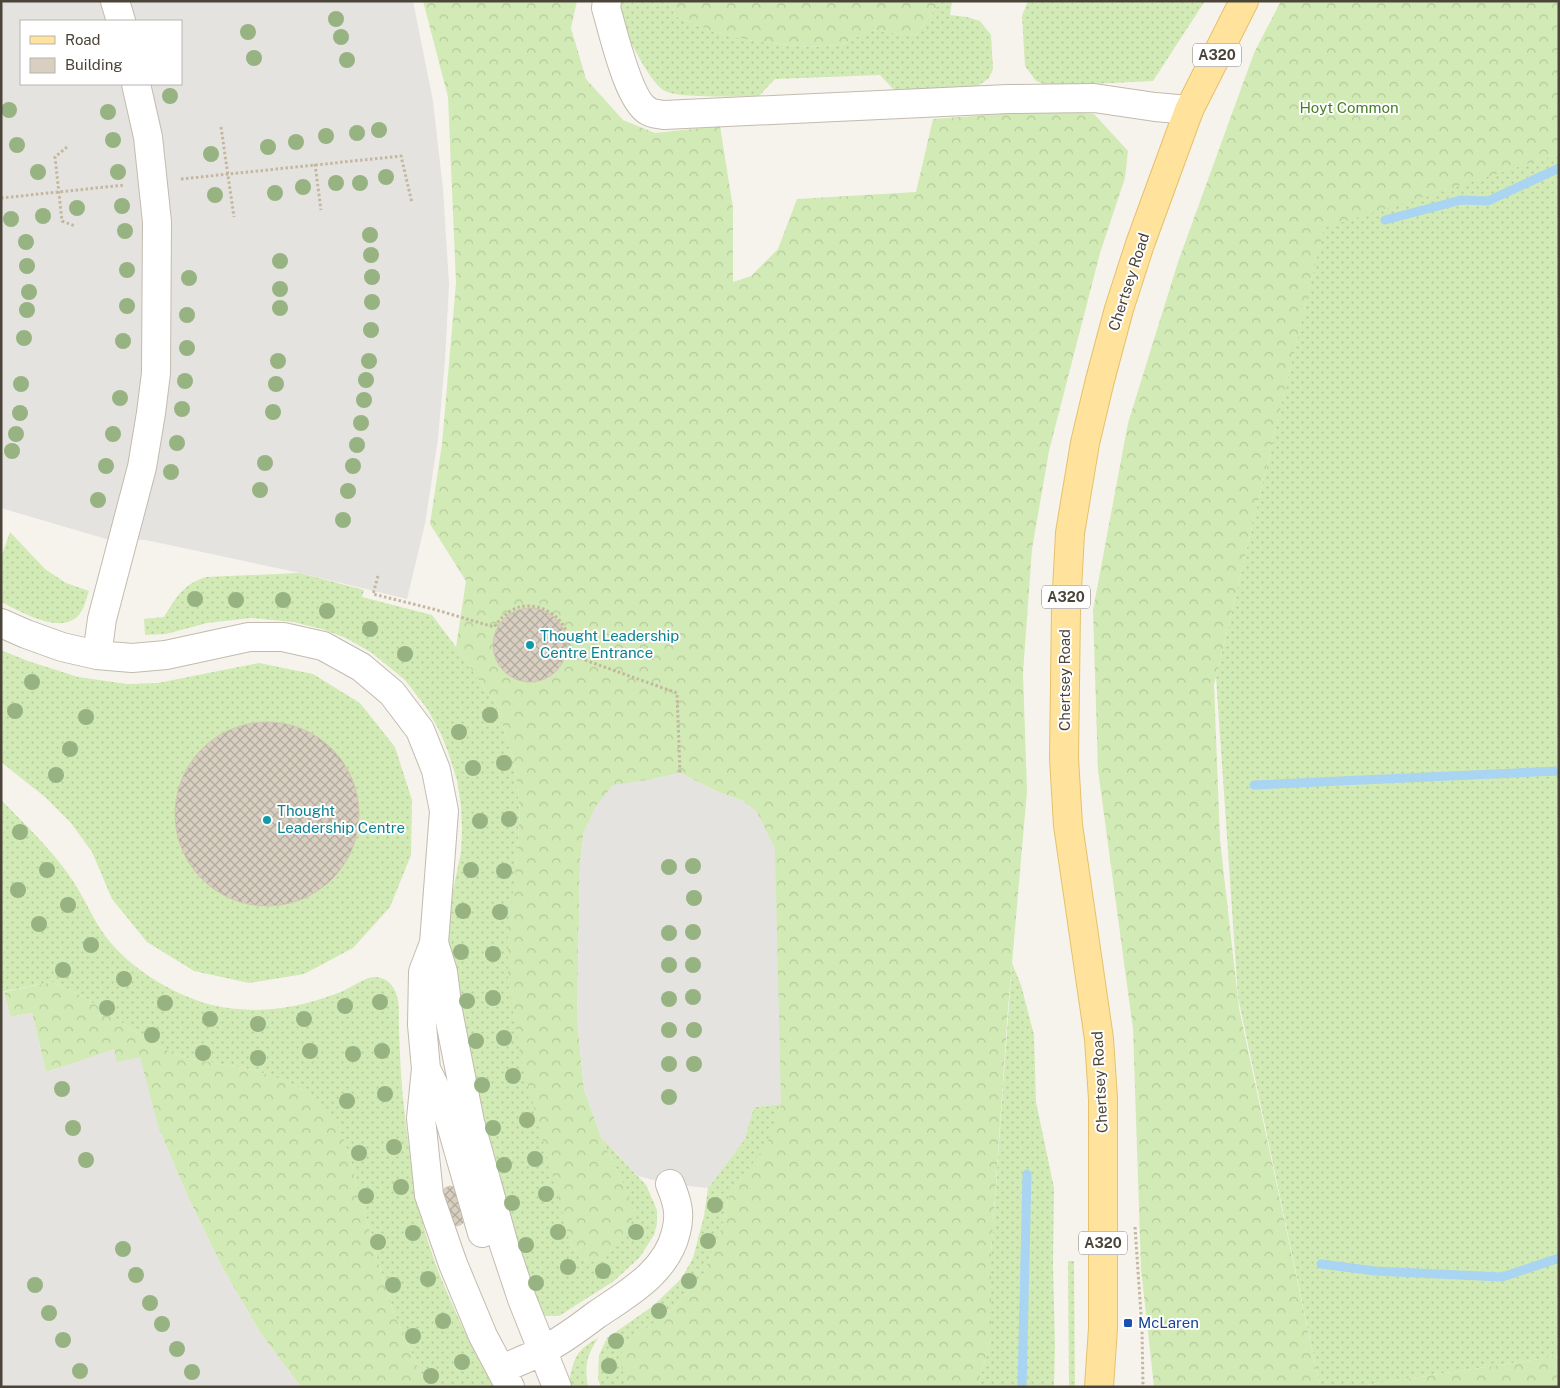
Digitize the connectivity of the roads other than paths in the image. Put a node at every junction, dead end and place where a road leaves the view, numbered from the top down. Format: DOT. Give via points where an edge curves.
graph roads {
  1 [pos="115,1"];
  2 [pos="607,1"];
  3 [pos="1244,1"];
  4 [pos="121,20"];
  5 [pos="136,85"];
  6 [pos="1189,110"];
  7 [pos="1,623"];
  8 [pos="97,655"];
  9 [pos="434,943"];
  10 [pos="426,1069"];
  11 [pos="670,1184"];
  12 [pos="535,1354"];
  13 [pos="505,1378"];
  14 [pos="540,1387"];
  15 [pos="557,1387"];
  16 [pos="1099,1387"];
  1 -- 4 [label="lane"];
  2 -- 6 [label="lane" via="606,8 625,76 640,104 648,112 664,115 1094,98"];
  3 -- 6 [label="main road, Chertsey Road / A320"];
  5 -- 8 [label="lane" via="148,137 157,222 156,373 142,467 102,619"];
  6 -- 16 [label="main road, Chertsey Road / A320" via="1118,309 1085,442 1070,533 1064,758 1068,825 1099,1040 1103,1099 1103,1328"];
  7 -- 8 [label="lane" via="62,647"];
  8 -- 9 [label="lane" via="132,658 166,655 249,637 283,637 323,646 361,667 392,693 420,730 436,770 444,811"];
  9 -- 10 [label="lane" via="423,972 422,1025"];
  9 -- 12 [label="lane" via="443,972 470,1122"];
  10 -- 12 [label="lane" via="448,1114 491,1263"];
  10 -- 13 [label="lane" via="421,1118 429,1195 453,1264 483,1336"];
  11 -- 12 [label="lane" via="678,1203 676,1233 658,1267 643,1283 567,1336"];
  12 -- 13 [label="lane"];
  12 -- 14 [label="lane"];
  12 -- 15 [label="lane"];
}
